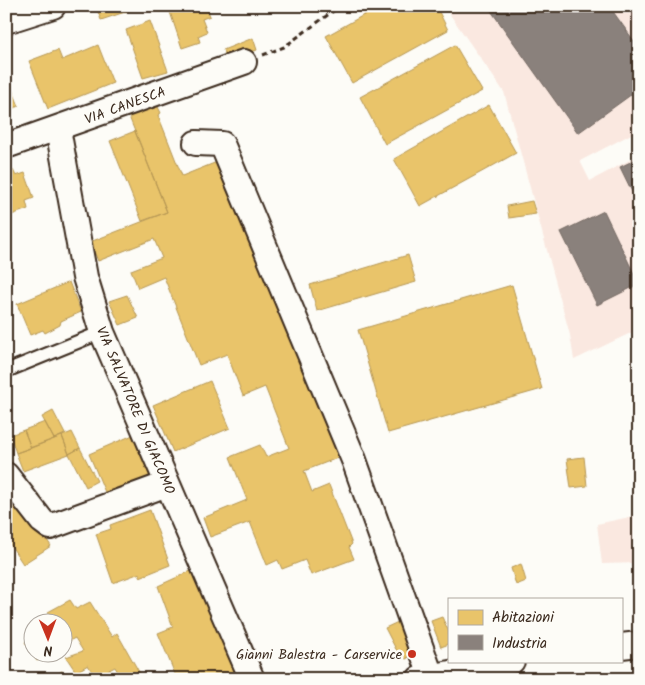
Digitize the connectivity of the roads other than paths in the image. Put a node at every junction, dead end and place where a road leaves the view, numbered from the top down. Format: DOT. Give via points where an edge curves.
graph roads {
  1 [pos="53,6"];
  2 [pos="6,21"];
  3 [pos="244,62"];
  4 [pos="58,129"];
  5 [pos="196,143"];
  6 [pos="6,146"];
  7 [pos="102,332"];
  8 [pos="6,372"];
  9 [pos="6,475"];
  10 [pos="168,484"];
  11 [pos="639,644"];
  12 [pos="622,646"];
  13 [pos="507,662"];
  14 [pos="425,677"];
  15 [pos="252,679"];
  1 -- 2 [label="street"];
  3 -- 4 [label="street, VIA CANESCA"];
  4 -- 6 [label="street, VIA CANESCA"];
  4 -- 7 [label="street, VIA SALVATORE DI GIACOMO" via="85,278"];
  5 -- 14 [label="street" via="222,144 354,460"];
  7 -- 8 [label="lane"];
  7 -- 10 [label="street, VIA SALVATORE DI GIACOMO"];
  9 -- 10 [label="street" via="42,521 50,526"];
  10 -- 15 [label="street, VIA SALVATORE DI GIACOMO"];
  11 -- 12 [label="street"];
  13 -- 14 [label="street"];
}
